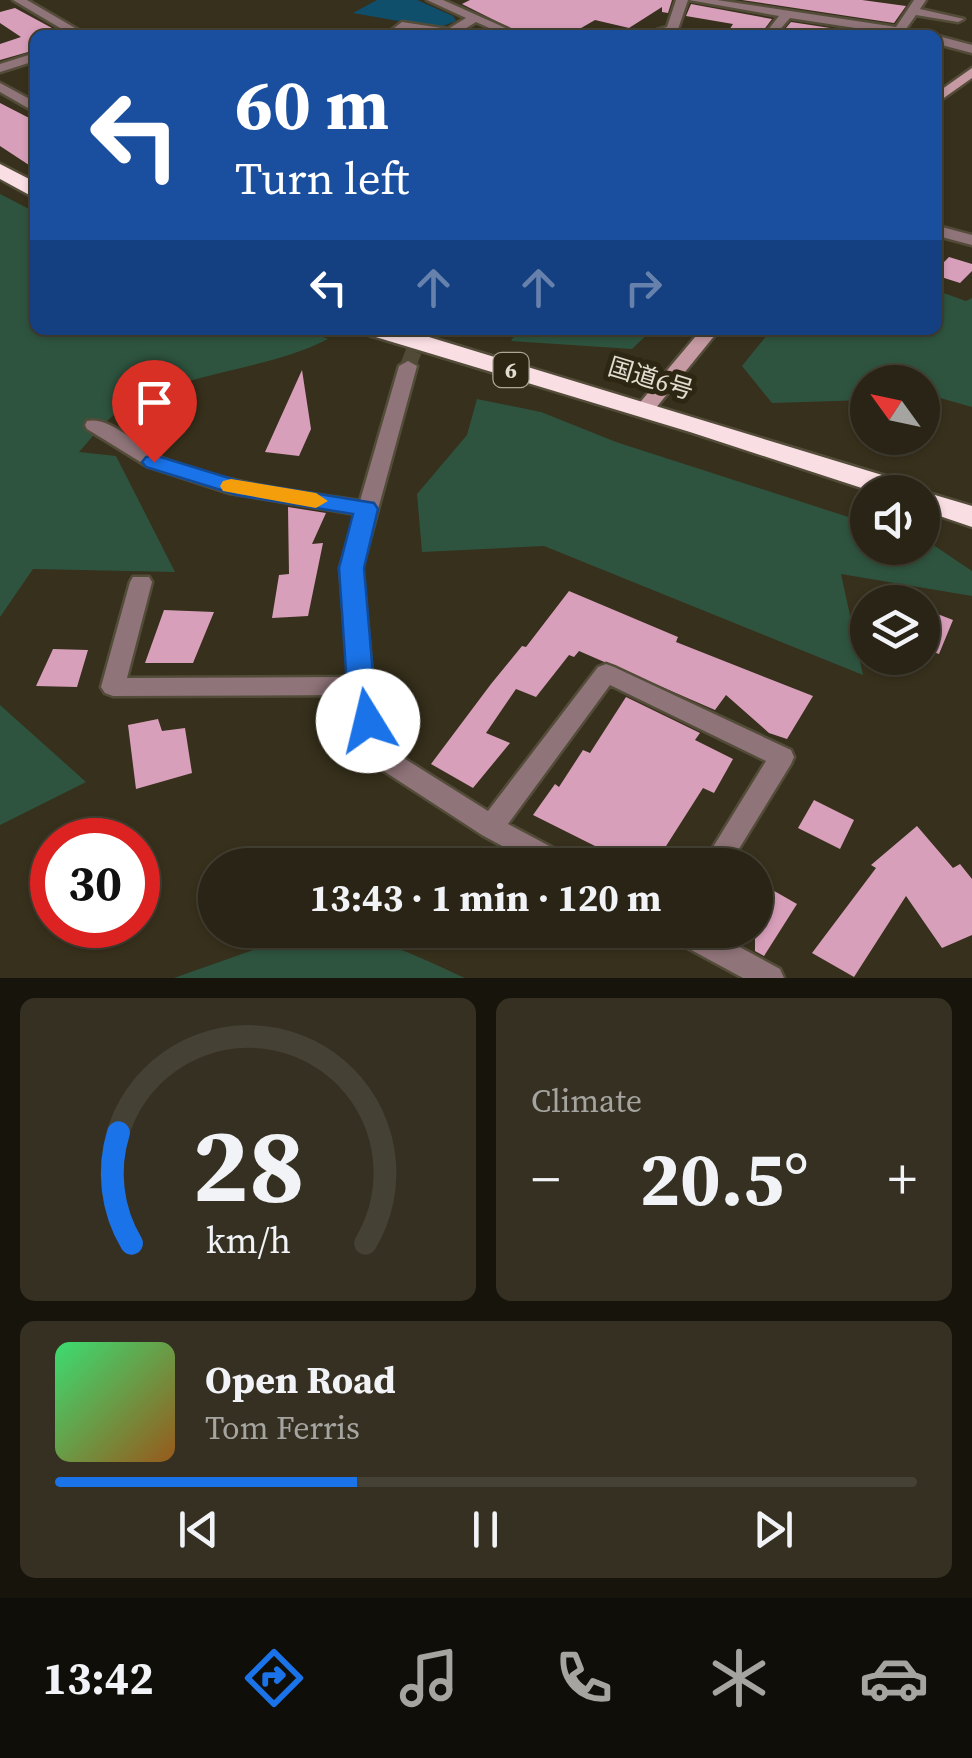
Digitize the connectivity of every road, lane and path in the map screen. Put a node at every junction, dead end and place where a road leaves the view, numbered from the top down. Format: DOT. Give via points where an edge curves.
graph roads {
  1 [pos="19,0"];
  2 [pos="433,0"];
  3 [pos="682,0"];
  4 [pos="695,0"];
  5 [pos="915,3"];
  6 [pos="787,14"];
  7 [pos="475,18"];
  8 [pos="958,19"];
  9 [pos="828,20"];
  10 [pos="72,30"];
  11 [pos="397,30"];
  12 [pos="426,30"];
  13 [pos="456,30"];
  14 [pos="503,30"];
  15 [pos="672,30"];
  16 [pos="773,30"];
  17 [pos="820,30"];
  18 [pos="900,30"];
  19 [pos="942,43"];
  20 [pos="972,50"];
  21 [pos="0,54"];
  22 [pos="30,59"];
  23 [pos="15,64"];
  24 [pos="0,68"];
  25 [pos="972,72"];
  26 [pos="0,87"];
  27 [pos="942,95"];
  28 [pos="30,105"];
  29 [pos="0,170"];
  30 [pos="30,187"];
  31 [pos="942,232"];
  32 [pos="972,240"];
  33 [pos="395,335"];
  34 [pos="706,335"];
  35 [pos="408,366"];
  36 [pos="644,410"];
  37 [pos="94,425"];
  38 [pos="850,475"];
  39 [pos="940,505"];
  40 [pos="366,509"];
  41 [pos="972,517"];
  42 [pos="141,582"];
  43 [pos="361,686"];
  44 [pos="491,827"];
  45 [pos="530,848"];
  46 [pos="726,848"];
  47 [pos="714,948"];
  48 [pos="770,978"];
  1 -- 10 [label="street"];
  2 -- 7 [label="street"];
  3 -- 15 [label="street"];
  4 -- 6 [label="street"];
  5 -- 8 [label="street"];
  5 -- 18 [label="street"];
  6 -- 9 [label="street"];
  6 -- 16 [label="street"];
  7 -- 13 [label="street"];
  7 -- 14 [label="street"];
  9 -- 17 [label="street"];
  9 -- 18 [label="street"];
  11 -- 12 [label="street"];
  19 -- 20 [label="street"];
  21 -- 23 [label="street"];
  22 -- 23 [label="street"];
  23 -- 24 [label="street"];
  25 -- 27 [label="main road"];
  26 -- 28 [label="street"];
  29 -- 30 [label="highway"];
  31 -- 32 [label="street"];
  33 -- 36 [label="highway, 国道6号 / 6"];
  34 -- 36 [label="main road"];
  35 -- 40 [label="street"];
  36 -- 38 [label="highway, 国道6号 / 6"];
  37 -- 40 [label="street" via="154,462 237,488"];
  39 -- 41 [label="highway"];
  40 -- 43 [label="street" via="352,568"];
  42 -- 43 [label="street" via="113,688"];
  43 -- 44 [label="street" via="386,758"];
  44 -- 45 [label="street"];
  44 -- 46 [label="street" via="606,674 782,757"];
  47 -- 48 [label="street"];
}
